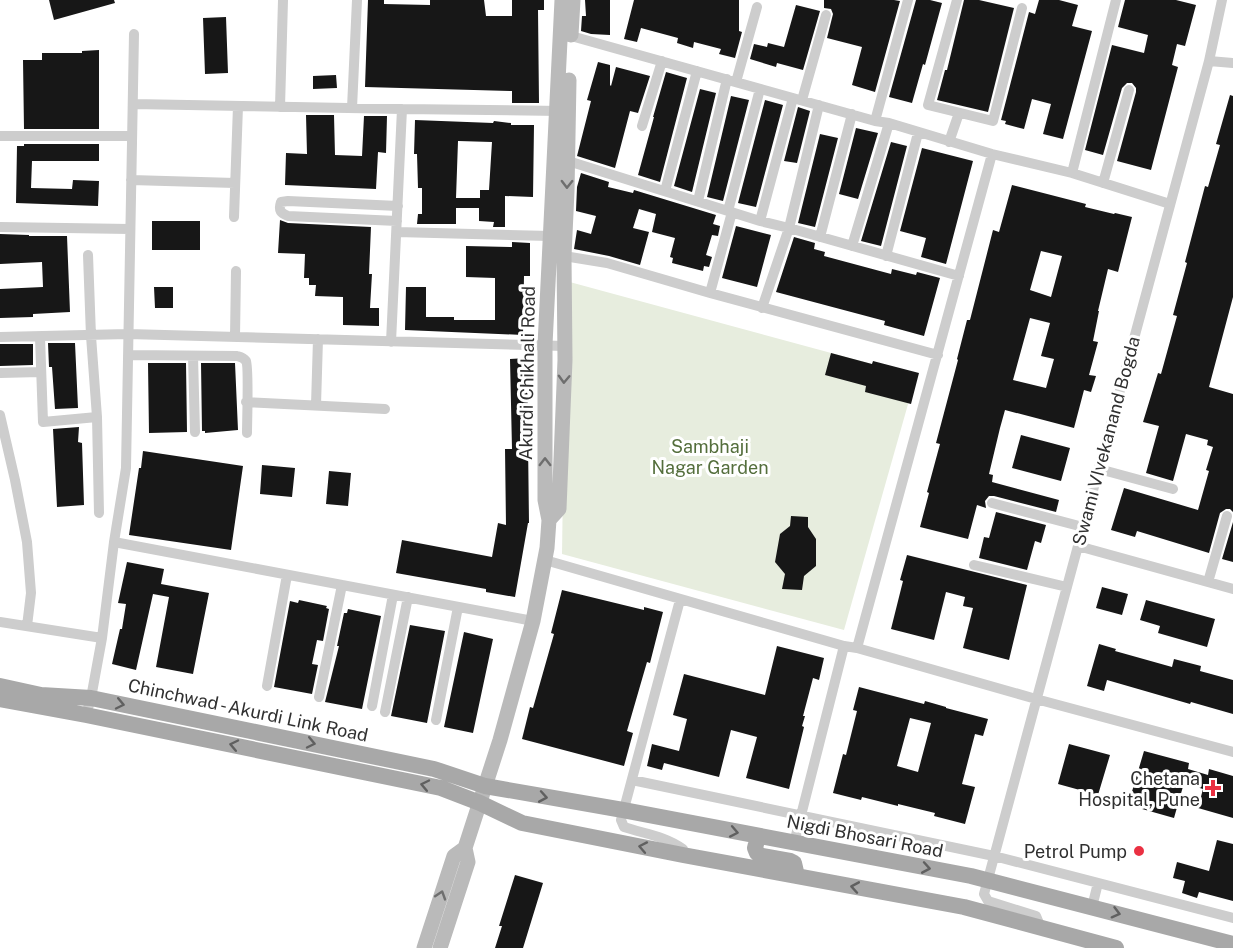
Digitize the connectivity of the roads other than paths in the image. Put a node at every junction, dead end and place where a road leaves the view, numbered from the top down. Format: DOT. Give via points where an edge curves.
graph roads {
  1 [pos="283,0"];
  2 [pos="357,0"];
  3 [pos="562,0"];
  4 [pos="573,0"];
  5 [pos="908,0"];
  6 [pos="957,0"];
  7 [pos="1116,0"];
  8 [pos="1222,0"];
  9 [pos="757,7"];
  10 [pos="1022,8"];
  11 [pos="826,15"];
  12 [pos="134,34"];
  13 [pos="566,34"];
  14 [pos="662,61"];
  15 [pos="1209,61"];
  16 [pos="1233,63"];
  17 [pos="697,71"];
  18 [pos="731,80"];
  19 [pos="760,88"];
  20 [pos="1129,90"];
  21 [pos="797,99"];
  22 [pos="133,104"];
  23 [pos="819,105"];
  24 [pos="238,106"];
  25 [pos="280,107"];
  26 [pos="352,108"];
  27 [pos="402,109"];
  28 [pos="563,111"];
  29 [pos="959,113"];
  30 [pos="852,114"];
  31 [pos="875,121"];
  32 [pos="889,123"];
  33 [pos="642,126"];
  34 [pos="918,133"];
  35 [pos="0,136"];
  36 [pos="132,136"];
  37 [pos="949,142"];
  38 [pos="992,154"];
  39 [pos="568,161"];
  40 [pos="1072,173"];
  41 [pos="131,180"];
  42 [pos="235,183"];
  43 [pos="1103,183"];
  44 [pos="665,191"];
  45 [pos="698,201"];
  46 [pos="1170,204"];
  47 [pos="398,206"];
  48 [pos="730,212"];
  49 [pos="234,217"];
  50 [pos="760,221"];
  51 [pos="397,226"];
  52 [pos="0,227"];
  53 [pos="789,228"];
  54 [pos="130,229"];
  55 [pos="551,236"];
  56 [pos="820,237"];
  57 [pos="852,246"];
  58 [pos="88,255"];
  59 [pos="885,255"];
  60 [pos="557,257"];
  61 [pos="236,271"];
  62 [pos="959,276"];
  63 [pos="710,293"];
  64 [pos="762,308"];
  65 [pos="128,334"];
  66 [pos="91,336"];
  67 [pos="0,337"];
  68 [pos="39,337"];
  69 [pos="235,337"];
  70 [pos="318,339"];
  71 [pos="391,342"];
  72 [pos="544,345"];
  73 [pos="565,346"];
  74 [pos="938,355"];
  75 [pos="128,356"];
  76 [pos="193,356"];
  77 [pos="40,372"];
  78 [pos="0,373"];
  79 [pos="246,402"];
  80 [pos="316,405"];
  81 [pos="385,409"];
  82 [pos="0,415"];
  83 [pos="97,417"];
  84 [pos="195,432"];
  85 [pos="247,433"];
  86 [pos="1099,468"];
  87 [pos="1173,489"];
  88 [pos="992,504"];
  89 [pos="99,513"];
  90 [pos="1227,516"];
  91 [pos="549,520"];
  92 [pos="1083,527"];
  93 [pos="114,542"];
  94 [pos="1078,546"];
  95 [pos="545,560"];
  96 [pos="974,565"];
  97 [pos="287,574"];
  98 [pos="1208,582"];
  99 [pos="342,585"];
  100 [pos="1066,588"];
  101 [pos="1233,589"];
  102 [pos="393,595"];
  103 [pos="408,597"];
  104 [pos="680,600"];
  105 [pos="458,607"];
  106 [pos="534,621"];
  107 [pos="0,622"];
  108 [pos="27,626"];
  109 [pos="102,638"];
  110 [pos="844,646"];
  111 [pos="858,648"];
  112 [pos="0,686"];
  113 [pos="267,686"];
  114 [pos="319,697"];
  115 [pos="91,698"];
  116 [pos="0,699"];
  117 [pos="1036,699"];
  118 [pos="372,706"];
  119 [pos="385,712"];
  120 [pos="86,715"];
  121 [pos="436,720"];
  122 [pos="1233,752"];
  123 [pos="632,780"];
  124 [pos="485,786"];
  125 [pos="480,803"];
  126 [pos="623,810"];
  127 [pos="801,815"];
  128 [pos="758,836"];
  129 [pos="794,843"];
  130 [pos="465,848"];
  131 [pos="683,855"];
  132 [pos="994,856"];
  133 [pos="797,876"];
  134 [pos="987,880"];
  135 [pos="1098,883"];
  136 [pos="1092,907"];
  137 [pos="1233,918"];
  138 [pos="1041,927"];
  139 [pos="1233,944"];
  140 [pos="424,948"];
  141 [pos="440,948"];
  142 [pos="1116,948"];
  1 -- 25 [label="street"];
  2 -- 26 [label="street"];
  3 -- 13 [label="main road"];
  4 -- 13 [label="main road"];
  5 -- 31 [label="street"];
  6 -- 29 [label="street" via="928,105"];
  7 -- 40 [label="street"];
  8 -- 15 [label="street, Swami VIvekanand Bogda"];
  9 -- 18 [label="street"];
  10 -- 29 [label="street" via="993,121"];
  11 -- 21 [label="street"];
  12 -- 22 [label="street"];
  13 -- 14 [label="street"];
  13 -- 28 [label="main road"];
  14 -- 17 [label="street"];
  14 -- 33 [label="street"];
  15 -- 16 [label="street"];
  15 -- 46 [label="street, Swami VIvekanand Bogda"];
  17 -- 18 [label="street"];
  17 -- 44 [label="street"];
  18 -- 19 [label="street"];
  18 -- 45 [label="street"];
  19 -- 21 [label="street"];
  19 -- 48 [label="street"];
  20 -- 43 [label="street"];
  21 -- 23 [label="street"];
  21 -- 50 [label="street"];
  22 -- 24 [label="street"];
  22 -- 36 [label="street"];
  23 -- 30 [label="street"];
  23 -- 53 [label="street"];
  24 -- 25 [label="street"];
  24 -- 42 [label="street"];
  25 -- 26 [label="street"];
  26 -- 27 [label="street"];
  27 -- 28 [label="street"];
  27 -- 47 [label="street"];
  28 -- 39 [label="main road"];
  28 -- 55 [label="main road, Akurdi Chikhali Road"];
  29 -- 37 [label="street"];
  30 -- 31 [label="street"];
  30 -- 56 [label="street"];
  31 -- 32 [label="street"];
  32 -- 34 [label="street"];
  32 -- 57 [label="street"];
  34 -- 37 [label="street"];
  34 -- 59 [label="street"];
  35 -- 36 [label="street"];
  36 -- 41 [label="street"];
  37 -- 38 [label="street"];
  38 -- 40 [label="street"];
  38 -- 62 [label="street"];
  39 -- 44 [label="street"];
  39 -- 60 [label="main road, one-way"];
  40 -- 43 [label="street"];
  41 -- 42 [label="street"];
  41 -- 54 [label="street"];
  42 -- 49 [label="street"];
  43 -- 46 [label="street"];
  44 -- 45 [label="street"];
  45 -- 48 [label="street"];
  46 -- 86 [label="street, Swami VIvekanand Bogda"];
  47 -- 51 [label="street"];
  47 -- 51 [label="street" via="283,201 279,207 288,216"];
  48 -- 50 [label="street"];
  48 -- 63 [label="street"];
  50 -- 53 [label="street"];
  51 -- 55 [label="street"];
  51 -- 71 [label="street"];
  52 -- 54 [label="street"];
  53 -- 56 [label="street"];
  53 -- 64 [label="street"];
  54 -- 65 [label="street"];
  55 -- 60 [label="main road, Akurdi Chikhali Road"];
  56 -- 57 [label="street"];
  57 -- 59 [label="street"];
  58 -- 66 [label="street"];
  59 -- 62 [label="street"];
  60 -- 63 [label="street" via="608,263"];
  60 -- 72 [label="main road, Akurdi Chikhali Road"];
  60 -- 73 [label="main road"];
  61 -- 69 [label="street"];
  62 -- 74 [label="street"];
  63 -- 64 [label="street"];
  64 -- 74 [label="street"];
  65 -- 66 [label="street"];
  65 -- 69 [label="street"];
  65 -- 75 [label="street"];
  66 -- 68 [label="street"];
  66 -- 83 [label="street"];
  67 -- 68 [label="street"];
  68 -- 77 [label="street"];
  69 -- 70 [label="street"];
  70 -- 71 [label="street"];
  70 -- 80 [label="street"];
  71 -- 72 [label="street"];
  72 -- 73 [label="street"];
  91 -- 72 [label="main road, Akurdi Chikhali Road, one-way" via="545,500"];
  73 -- 91 [label="main road, one-way" via="559,509"];
  74 -- 111 [label="street"];
  75 -- 76 [label="street"];
  75 -- 93 [label="street" via="126,468"];
  76 -- 79 [label="street" via="246,360"];
  76 -- 84 [label="street"];
  77 -- 78 [label="street"];
  77 -- 83 [label="street" via="43,422"];
  79 -- 80 [label="street"];
  79 -- 85 [label="street"];
  80 -- 81 [label="street"];
  82 -- 108 [label="street" via="27,542 31,593"];
  83 -- 89 [label="street"];
  86 -- 87 [label="street"];
  86 -- 92 [label="street, Swami VIvekanand Bogda"];
  88 -- 92 [label="street"];
  90 -- 98 [label="street"];
  91 -- 95 [label="main road, Akurdi Chikhali Road"];
  92 -- 94 [label="street, Swami VIvekanand Bogda"];
  93 -- 97 [label="street"];
  93 -- 109 [label="street"];
  94 -- 98 [label="street"];
  94 -- 100 [label="street, Swami VIvekanand Bogda"];
  95 -- 104 [label="street"];
  95 -- 106 [label="main road, Akurdi Chikhali Road"];
  96 -- 100 [label="street"];
  97 -- 99 [label="street"];
  97 -- 113 [label="street"];
  98 -- 101 [label="street"];
  99 -- 102 [label="street"];
  99 -- 114 [label="street"];
  100 -- 117 [label="street, Swami VIvekanand Bogda"];
  102 -- 103 [label="street"];
  102 -- 118 [label="street"];
  103 -- 105 [label="street"];
  103 -- 119 [label="street"];
  104 -- 110 [label="street"];
  104 -- 123 [label="street"];
  105 -- 106 [label="street"];
  105 -- 121 [label="street"];
  106 -- 124 [label="main road, Akurdi Chikhali Road"];
  107 -- 108 [label="street"];
  108 -- 109 [label="street"];
  109 -- 115 [label="street"];
  110 -- 111 [label="street"];
  110 -- 127 [label="street"];
  111 -- 117 [label="street"];
  112 -- 115 [label="main road, Chinchwad - Akurdi Link Road" via="41,695"];
  115 -- 120 [label="street"];
  115 -- 124 [label="main road, Chinchwad - Akurdi Link Road, one-way" via="434,768"];
  116 -- 120 [label="main road, Chinchwad - Akurdi Link Road"];
  117 -- 122 [label="street"];
  117 -- 132 [label="street, Swami VIvekanand Bogda"];
  125 -- 120 [label="main road, Chinchwad - Akurdi Link Road, one-way" via="441,788"];
  123 -- 126 [label="street"];
  123 -- 127 [label="street"];
  124 -- 125 [label="main road, Akurdi Chikhali Road"];
  124 -- 126 [label="main road, Nigdi Bhosari Road, one-way"];
  125 -- 130 [label="main road, Akurdi Chikhali Road"];
  131 -- 125 [label="main road, one-way" via="522,823"];
  126 -- 128 [label="main road, Nigdi Bhosari Road, one-way"];
  126 -- 131 [label="street" via="624,827 669,840 683,849"];
  127 -- 129 [label="street"];
  127 -- 132 [label="street"];
  128 -- 129 [label="main road, Nigdi Bhosari Road"];
  128 -- 133 [label="main road" via="757,853 790,861"];
  129 -- 134 [label="main road, Nigdi Bhosari Road, one-way"];
  140 -- 130 [label="main road, one-way" via="454,856"];
  130 -- 141 [label="main road" via="468,862"];
  131 -- 133 [label="main road"];
  132 -- 134 [label="street, Swami VIvekanand Bogda"];
  132 -- 135 [label="street"];
  138 -- 133 [label="main road, one-way" via="964,907"];
  134 -- 136 [label="main road, Nigdi Bhosari Road"];
  134 -- 138 [label="street" via="987,901 1036,916"];
  135 -- 136 [label="street"];
  135 -- 137 [label="street"];
  136 -- 139 [label="main road, Nigdi Bhosari Road, one-way"];
  138 -- 142 [label="main road"];
}
